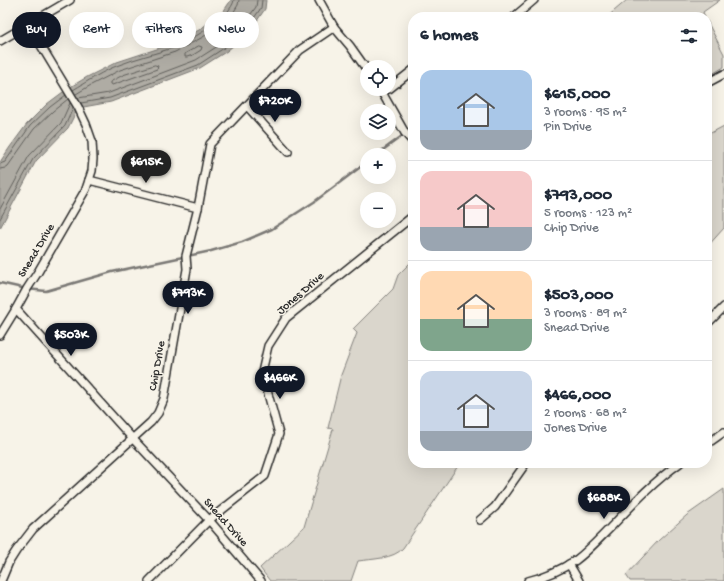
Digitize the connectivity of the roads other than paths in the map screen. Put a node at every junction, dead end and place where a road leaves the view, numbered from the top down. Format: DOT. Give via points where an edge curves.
graph roads {
  1 [pos="70,0"];
  2 [pos="319,0"];
  3 [pos="534,0"];
  4 [pos="49,12"];
  5 [pos="520,12"];
  6 [pos="334,27"];
  7 [pos="12,34"];
  8 [pos="0,41"];
  9 [pos="42,48"];
  10 [pos="360,60"];
  11 [pos="408,74"];
  12 [pos="724,74"];
  13 [pos="712,80"];
  14 [pos="396,82"];
  15 [pos="388,96"];
  16 [pos="247,106"];
  17 [pos="408,136"];
  18 [pos="288,152"];
  19 [pos="89,180"];
  20 [pos="198,208"];
  21 [pos="408,220"];
  22 [pos="724,307"];
  23 [pos="16,309"];
  24 [pos="712,319"];
  25 [pos="0,335"];
  26 [pos="724,432"];
  27 [pos="133,439"];
  28 [pos="712,440"];
  29 [pos="522,468"];
  30 [pos="673,468"];
  31 [pos="208,520"];
  32 [pos="480,520"];
  33 [pos="569,564"];
  34 [pos="1,580"];
  35 [pos="150,581"];
  36 [pos="261,581"];
  37 [pos="528,581"];
  38 [pos="579,581"];
  1 -- 4 [label="street"];
  2 -- 6 [label="street"];
  3 -- 5 [label="street"];
  6 -- 10 [label="street"];
  6 -- 16 [label="street, Chip Drive" via="300,50"];
  7 -- 8 [label="street"];
  9 -- 19 [label="street, Snead Drive" via="78,108 92,141 93,166"];
  11 -- 14 [label="street"];
  12 -- 13 [label="street"];
  15 -- 17 [label="street"];
  16 -- 18 [label="street"];
  16 -- 20 [label="street, Chip Drive" via="210,144"];
  19 -- 20 [label="street"];
  19 -- 23 [label="street, Snead Drive"];
  20 -- 27 [label="street, Chip Drive" via="186,256 187,269 163,402 154,419"];
  21 -- 31 [label="street, Jones Drive" via="286,318 268,346 262,372 279,434 265,476"];
  22 -- 24 [label="street"];
  23 -- 25 [label="street"];
  23 -- 27 [label="street, Snead Drive"];
  26 -- 28 [label="street"];
  27 -- 31 [label="street, Snead Drive"];
  27 -- 34 [label="street, Chip Drive" via="33,529 9,562"];
  29 -- 32 [label="street" via="495,507"];
  30 -- 33 [label="street" via="655,482 581,556"];
  31 -- 35 [label="street, Jones Drive"];
  31 -- 36 [label="street, Snead Drive"];
  33 -- 37 [label="street" via="548,575"];
  33 -- 38 [label="street"];
}
